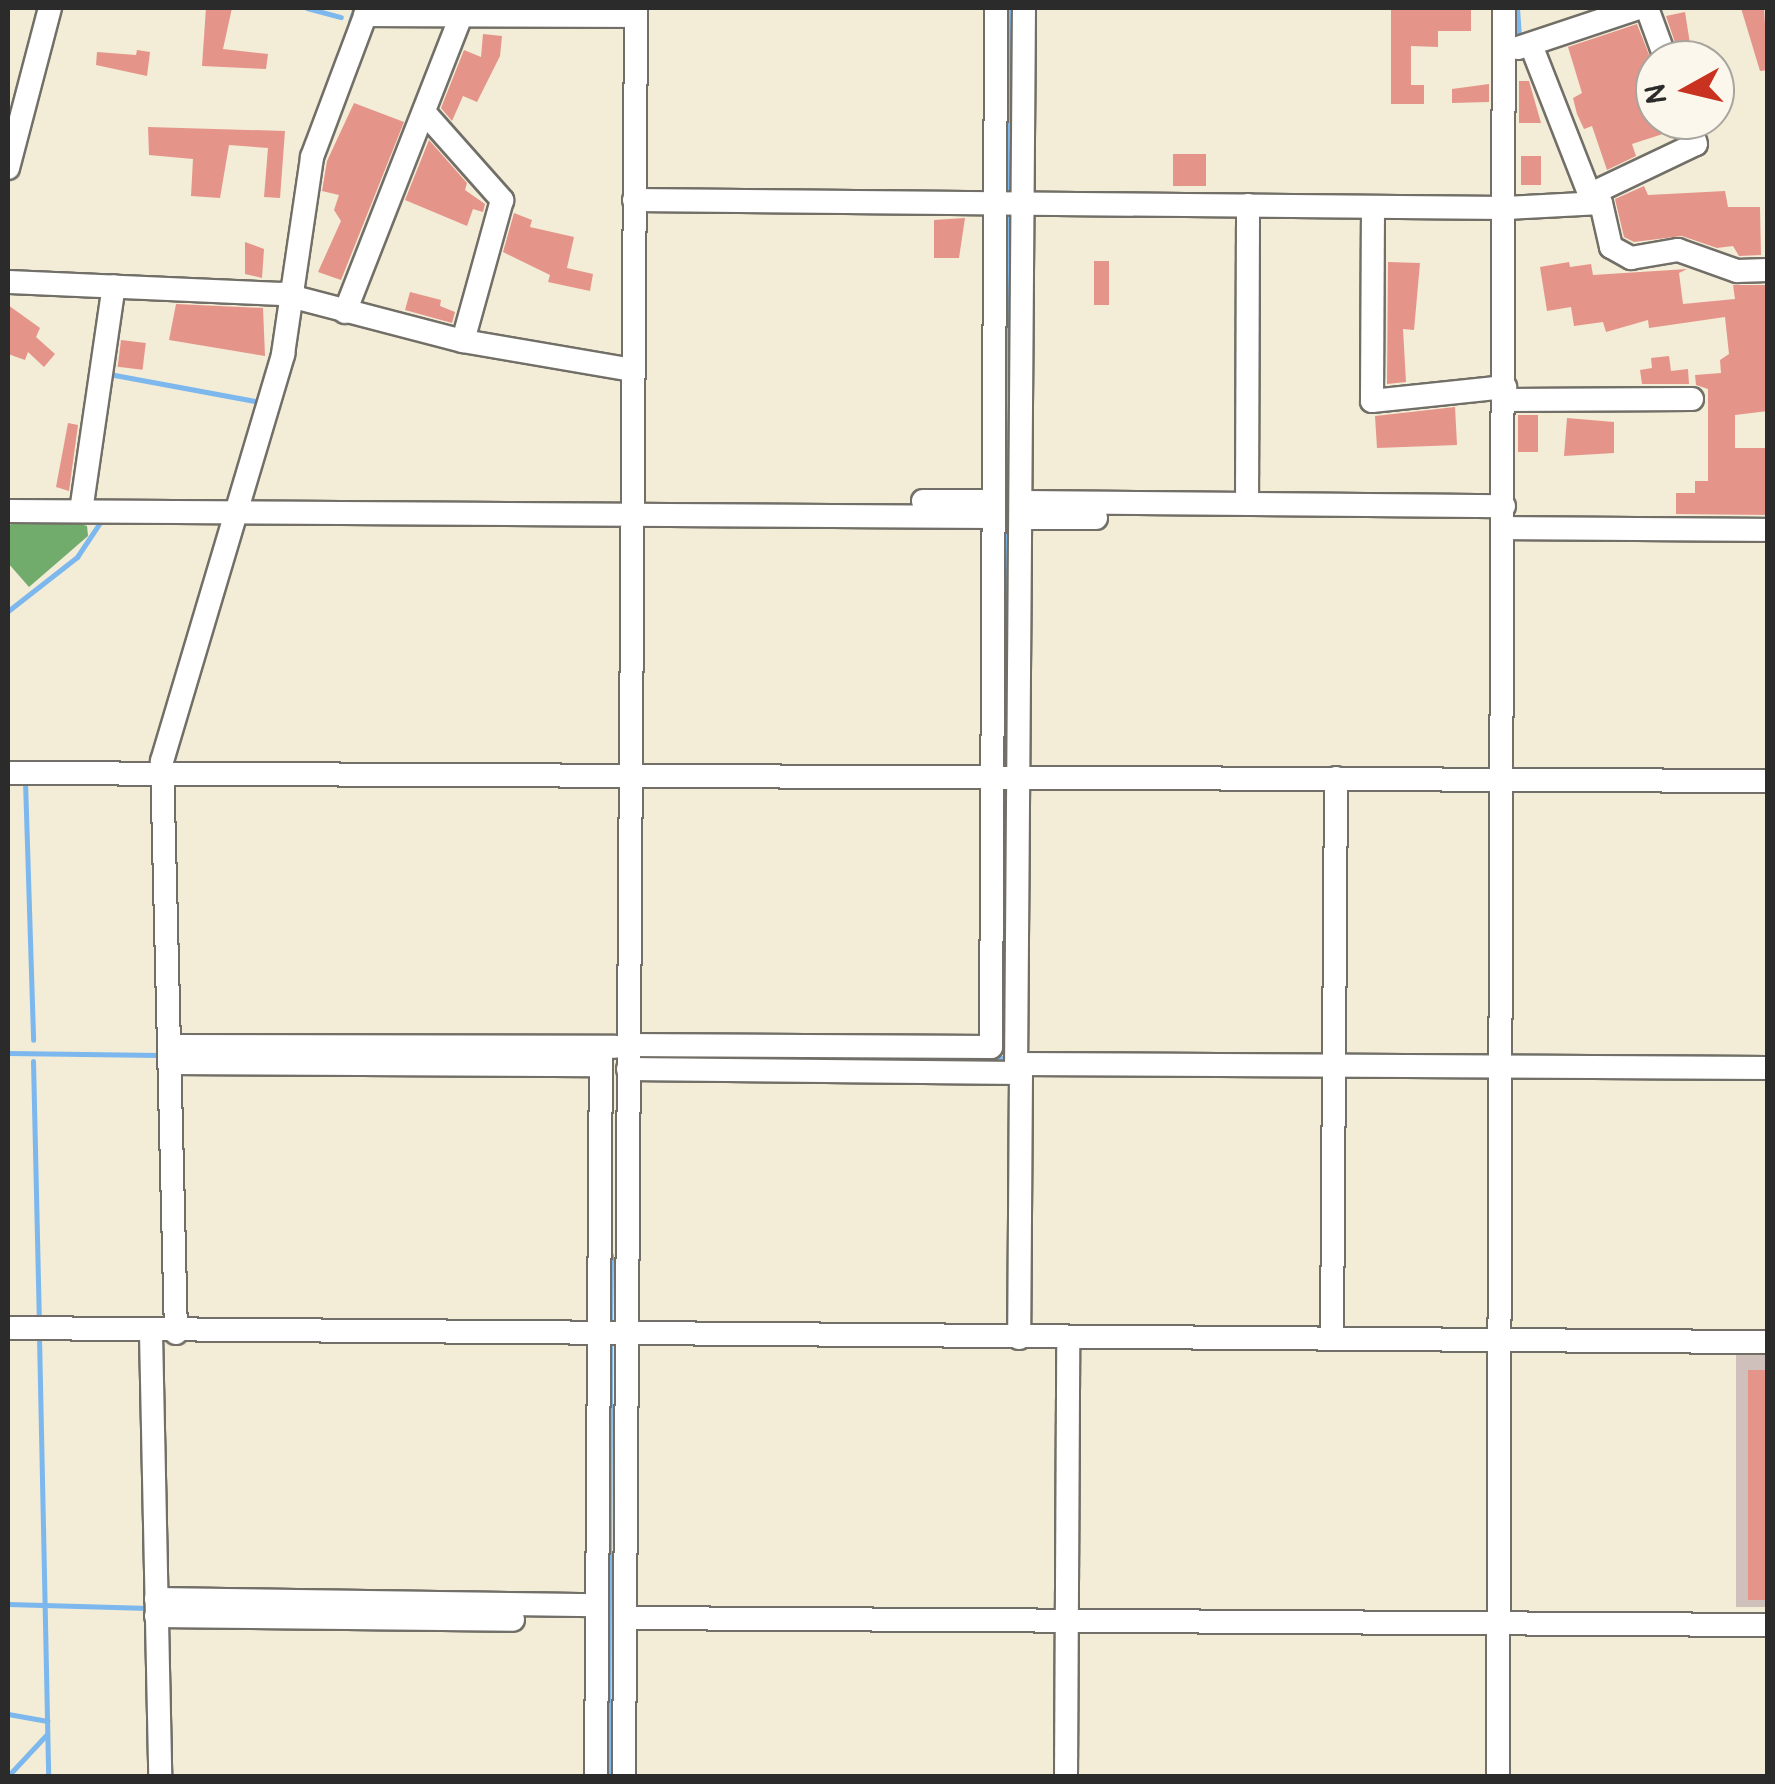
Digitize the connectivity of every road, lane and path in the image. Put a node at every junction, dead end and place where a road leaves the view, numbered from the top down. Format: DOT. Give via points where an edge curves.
graph roads {
  1 [pos="50,8"];
  2 [pos="996,8"];
  3 [pos="1024,8"];
  4 [pos="1504,8"];
  5 [pos="1638,8"];
  6 [pos="1647,8"];
  7 [pos="367,12"];
  8 [pos="636,12"];
  9 [pos="460,16"];
  10 [pos="1659,40"];
  11 [pos="1532,45"];
  12 [pos="1504,50"];
  13 [pos="16,102"];
  14 [pos="424,112"];
  15 [pos="1695,140"];
  16 [pos="8,168"];
  17 [pos="1592,199"];
  18 [pos="634,200"];
  19 [pos="996,204"];
  20 [pos="1023,204"];
  21 [pos="1248,206"];
  22 [pos="1373,207"];
  23 [pos="1506,208"];
  24 [pos="1768,270"];
  25 [pos="8,282"];
  26 [pos="114,286"];
  27 [pos="293,297"];
  28 [pos="345,312"];
  29 [pos="463,342"];
  30 [pos="633,370"];
  31 [pos="1505,393"];
  32 [pos="1692,399"];
  33 [pos="8,496"];
  34 [pos="82,504"];
  35 [pos="1247,504"];
  36 [pos="238,505"];
  37 [pos="632,508"];
  38 [pos="994,509"];
  39 [pos="1022,510"];
  40 [pos="8,511"];
  41 [pos="1504,524"];
  42 [pos="1768,530"];
  43 [pos="1768,544"];
  44 [pos="8,772"];
  45 [pos="162,774"];
  46 [pos="629,774"];
  47 [pos="993,777"];
  48 [pos="1020,777"];
  49 [pos="1336,778"];
  50 [pos="1503,778"];
  51 [pos="1768,781"];
  52 [pos="628,1054"];
  53 [pos="169,1055"];
  54 [pos="600,1056"];
  55 [pos="1768,1056"];
  56 [pos="1334,1060"];
  57 [pos="1502,1061"];
  58 [pos="1016,1063"];
  59 [pos="1768,1068"];
  60 [pos="8,1328"];
  61 [pos="151,1333"];
  62 [pos="176,1333"];
  63 [pos="612,1336"];
  64 [pos="1018,1338"];
  65 [pos="1068,1338"];
  66 [pos="1332,1339"];
  67 [pos="1500,1340"];
  68 [pos="1768,1342"];
  69 [pos="156,1607"];
  70 [pos="625,1611"];
  71 [pos="1768,1611"];
  72 [pos="597,1613"];
  73 [pos="1067,1614"];
  74 [pos="1498,1616"];
  75 [pos="1768,1625"];
  76 [pos="160,1776"];
  77 [pos="596,1776"];
  78 [pos="624,1776"];
  79 [pos="1066,1776"];
  80 [pos="1498,1776"];
  1 -- 13 [label="street"];
  2 -- 19 [label="street"];
  3 -- 20 [label="street"];
  4 -- 12 [label="street"];
  5 -- 11 [label="street"];
  6 -- 10 [label="street"];
  7 -- 9 [label="street"];
  7 -- 27 [label="street" via="312,158"];
  8 -- 9 [label="street"];
  8 -- 18 [label="street"];
  9 -- 14 [label="street"];
  11 -- 12 [label="street"];
  11 -- 17 [label="street"];
  12 -- 23 [label="street"];
  13 -- 16 [label="street"];
  14 -- 28 [label="street"];
  14 -- 29 [label="street" via="502,200"];
  15 -- 17 [label="street"];
  17 -- 23 [label="street"];
  17 -- 24 [label="street" via="1601,203 1611,247 1631,258 1678,250 1738,271"];
  18 -- 19 [label="street"];
  18 -- 30 [label="street"];
  19 -- 20 [label="street"];
  19 -- 38 [label="street"];
  20 -- 21 [label="street"];
  20 -- 39 [label="street"];
  21 -- 22 [label="street"];
  21 -- 35 [label="street"];
  22 -- 23 [label="street"];
  22 -- 31 [label="street" via="1372,401"];
  23 -- 31 [label="street"];
  25 -- 26 [label="street"];
  26 -- 27 [label="street"];
  26 -- 34 [label="street"];
  27 -- 28 [label="street"];
  27 -- 36 [label="street"];
  28 -- 29 [label="street"];
  29 -- 30 [label="street"];
  30 -- 37 [label="street"];
  31 -- 32 [label="street"];
  31 -- 41 [label="street"];
  33 -- 34 [label="street"];
  34 -- 36 [label="street"];
  34 -- 40 [label="street"];
  35 -- 39 [label="street"];
  35 -- 41 [label="street"];
  36 -- 37 [label="street"];
  36 -- 45 [label="street"];
  37 -- 38 [label="street"];
  37 -- 46 [label="street"];
  38 -- 47 [label="street"];
  39 -- 41 [label="street"];
  39 -- 48 [label="street"];
  41 -- 42 [label="street"];
  41 -- 43 [label="street"];
  41 -- 50 [label="street"];
  44 -- 45 [label="street"];
  45 -- 46 [label="street"];
  45 -- 53 [label="street"];
  46 -- 47 [label="street"];
  46 -- 52 [label="street"];
  47 -- 48 [label="street"];
  47 -- 52 [label="street" via="991,1046"];
  48 -- 49 [label="street"];
  48 -- 58 [label="street"];
  49 -- 50 [label="street"];
  49 -- 56 [label="street"];
  50 -- 51 [label="street"];
  50 -- 57 [label="street"];
  52 -- 54 [label="street"];
  52 -- 58 [label="street"];
  52 -- 63 [label="street"];
  53 -- 54 [label="street"];
  53 -- 62 [label="street"];
  54 -- 63 [label="street"];
  55 -- 57 [label="street"];
  56 -- 57 [label="street"];
  56 -- 58 [label="street"];
  56 -- 66 [label="street"];
  57 -- 59 [label="street"];
  57 -- 67 [label="street"];
  58 -- 64 [label="street"];
  60 -- 61 [label="street"];
  61 -- 62 [label="street"];
  61 -- 69 [label="street"];
  62 -- 63 [label="street"];
  63 -- 64 [label="street"];
  63 -- 70 [label="street"];
  63 -- 72 [label="street"];
  64 -- 65 [label="street"];
  65 -- 66 [label="street"];
  65 -- 73 [label="street"];
  66 -- 67 [label="street"];
  67 -- 68 [label="street"];
  67 -- 74 [label="street"];
  69 -- 72 [label="street"];
  69 -- 76 [label="street"];
  70 -- 73 [label="street"];
  70 -- 78 [label="street"];
  71 -- 74 [label="street"];
  72 -- 77 [label="street"];
  73 -- 74 [label="street"];
  73 -- 79 [label="street"];
  74 -- 75 [label="street"];
  74 -- 80 [label="street"];
}
